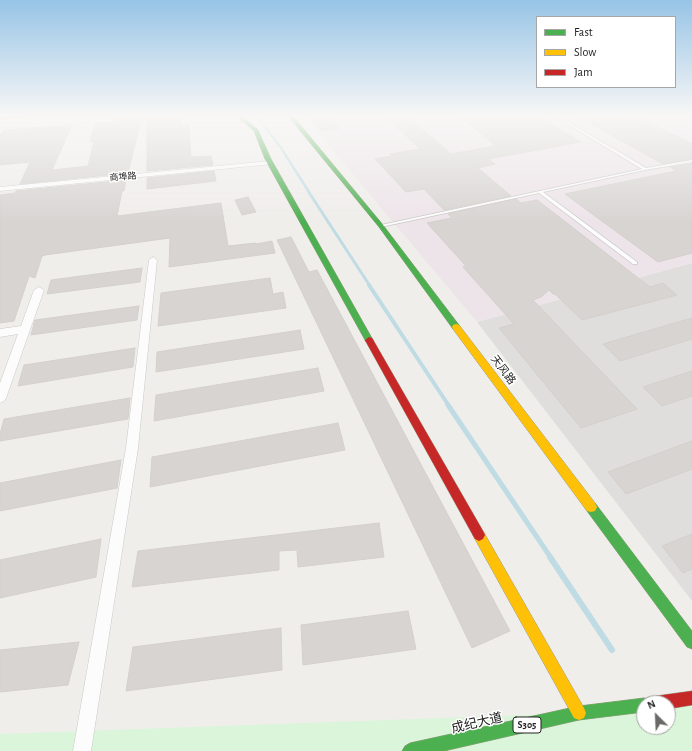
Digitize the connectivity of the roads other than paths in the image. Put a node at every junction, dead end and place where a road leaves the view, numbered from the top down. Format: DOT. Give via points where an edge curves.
graph roads {
  1 [pos="265,151"];
  2 [pos="319,151"];
  3 [pos="615,151"];
  4 [pos="692,161"];
  5 [pos="270,163"];
  6 [pos="645,169"];
  7 [pos="0,189"];
  8 [pos="540,192"];
  9 [pos="381,226"];
  10 [pos="153,260"];
  11 [pos="636,263"];
  12 [pos="39,290"];
  13 [pos="24,329"];
  14 [pos="0,333"];
  15 [pos="4,378"];
  16 [pos="0,398"];
  17 [pos="692,642"];
  18 [pos="692,698"];
  19 [pos="676,700"];
  20 [pos="636,706"];
  21 [pos="579,713"];
  22 [pos="82,751"];
  23 [pos="410,751"];
  1 -- 5 [label="main road"];
  2 -- 9 [label="main road, 天风路"];
  3 -- 6 [label="lane"];
  4 -- 6 [label="lane"];
  5 -- 7 [label="street, 商埠路"];
  5 -- 21 [label="main road"];
  6 -- 8 [label="lane"];
  8 -- 9 [label="lane"];
  8 -- 11 [label="lane"];
  9 -- 17 [label="main road, 天风路"];
  10 -- 22 [label="street" via="132,448"];
  12 -- 13 [label="street"];
  13 -- 14 [label="street"];
  13 -- 15 [label="street"];
  15 -- 16 [label="street"];
  18 -- 19 [label="main road"];
  20 -- 21 [label="main road, 成纪大道 / S305"];
  21 -- 23 [label="main road, 成纪大道 / S305"];
}
